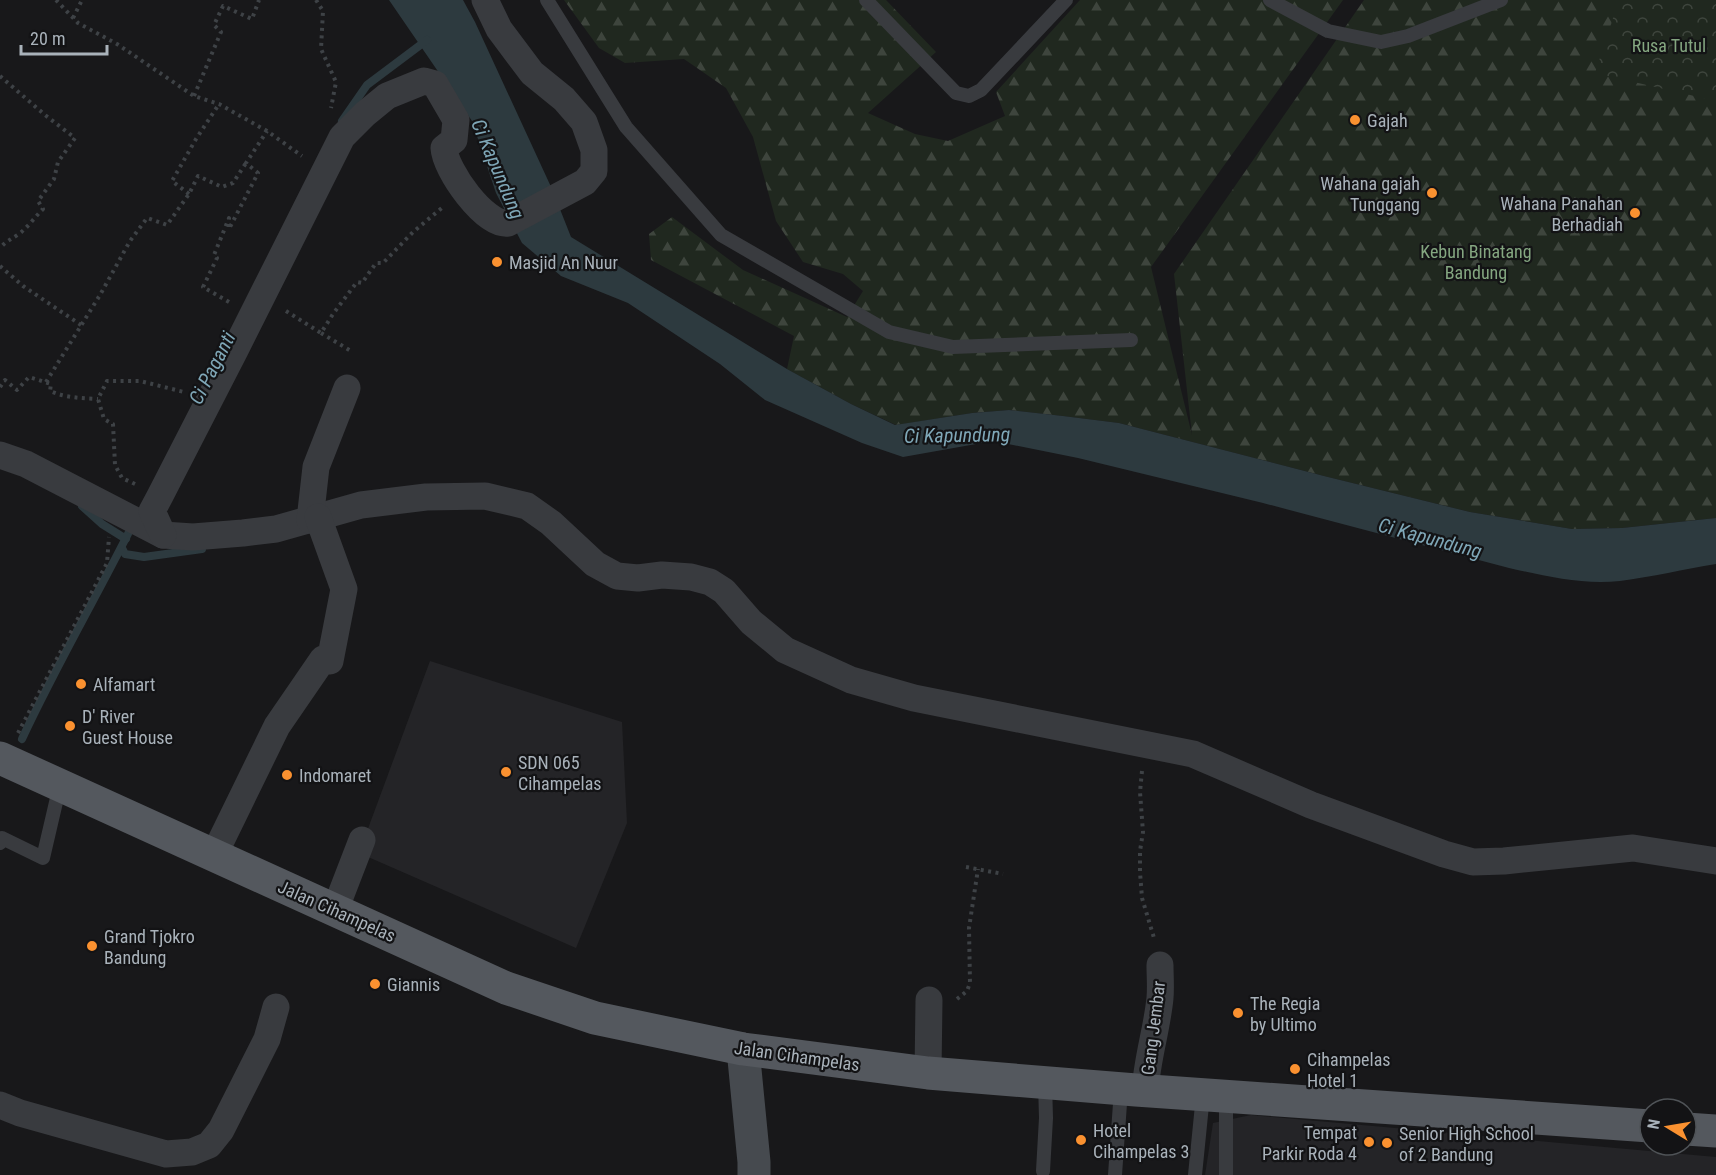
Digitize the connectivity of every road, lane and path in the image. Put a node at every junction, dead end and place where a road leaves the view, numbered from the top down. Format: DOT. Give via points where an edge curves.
graph roads {
  1 [pos="56,0"];
  2 [pos="82,0"];
  3 [pos="259,0"];
  4 [pos="316,0"];
  5 [pos="485,0"];
  6 [pos="547,0"];
  7 [pos="866,0"];
  8 [pos="1066,0"];
  9 [pos="1270,0"];
  10 [pos="1502,0"];
  11 [pos="74,18"];
  12 [pos="0,76"];
  13 [pos="194,96"];
  14 [pos="219,104"];
  15 [pos="267,131"];
  16 [pos="335,134"];
  17 [pos="303,157"];
  18 [pos="246,163"];
  19 [pos="466,193"];
  20 [pos="189,194"];
  21 [pos="0,248"];
  22 [pos="0,266"];
  23 [pos="216,295"];
  24 [pos="262,297"];
  25 [pos="81,325"];
  26 [pos="321,333"];
  27 [pos="1131,340"];
  28 [pos="351,351"];
  29 [pos="46,382"];
  30 [pos="0,387"];
  31 [pos="347,388"];
  32 [pos="192,395"];
  33 [pos="99,399"];
  34 [pos="0,455"];
  35 [pos="144,487"];
  36 [pos="317,522"];
  37 [pos="144,526"];
  38 [pos="109,538"];
  39 [pos="2,759"];
  40 [pos="1143,763"];
  41 [pos="60,785"];
  42 [pos="362,840"];
  43 [pos="0,843"];
  44 [pos="214,855"];
  45 [pos="1716,861"];
  46 [pos="966,867"];
  47 [pos="978,869"];
  48 [pos="1004,874"];
  49 [pos="335,910"];
  50 [pos="1160,965"];
  51 [pos="941,1001"];
  52 [pos="276,1007"];
  53 [pos="743,1049"];
  54 [pos="928,1073"];
  55 [pos="1045,1083"];
  56 [pos="1133,1090"];
  57 [pos="1215,1095"];
  58 [pos="0,1105"];
  59 [pos="1638,1125"];
  60 [pos="1698,1130"];
  61 [pos="1716,1131"];
  62 [pos="1043,1172"];
  63 [pos="754,1175"];
  64 [pos="1115,1175"];
  65 [pos="1195,1175"];
  66 [pos="1226,1175"];
  1 -- 11 [label="path"];
  2 -- 11 [label="path"];
  3 -- 13 [label="path" via="252,18 223,6 214,25 221,32"];
  4 -- 16 [label="path" via="322,11 321,49 336,82"];
  5 -- 19 [label="street" via="499,29 532,73 564,99 584,122 594,150 594,171 585,182 503,224 481,210"];
  6 -- 27 [label="lane" via="626,127 721,235 889,332 953,347"];
  7 -- 8 [label="lane" via="956,93 969,96 981,90"];
  9 -- 10 [label="lane" via="1328,31 1381,42 1408,36"];
  11 -- 13 [label="path"];
  12 -- 21 [label="path" via="75,138 38,201 43,209"];
  13 -- 14 [label="path"];
  14 -- 15 [label="path"];
  14 -- 20 [label="path" via="172,181"];
  15 -- 17 [label="path"];
  15 -- 18 [label="path"];
  16 -- 19 [label="street" via="387,96 424,81 435,84 456,120 454,140 444,148 444,154"];
  16 -- 24 [label="street"];
  18 -- 20 [label="path" via="233,183 222,187 198,176"];
  18 -- 23 [label="path" via="258,173 229,229 229,218 203,287"];
  19 -- 26 [label="path" via="430,217 383,263 376,263 362,283 355,284"];
  20 -- 25 [label="path" via="167,225 147,218"];
  22 -- 25 [label="path"];
  24 -- 26 [label="path"];
  24 -- 37 [label="street"];
  25 -- 29 [label="path"];
  26 -- 28 [label="path"];
  29 -- 30 [label="path" via="29,377 17,390 5,380"];
  29 -- 33 [label="path" via="54,393"];
  31 -- 36 [label="street" via="316,467"];
  32 -- 33 [label="path" via="140,381 107,381"];
  33 -- 35 [label="path" via="104,419 113,424 115,465 122,478"];
  34 -- 37 [label="street"];
  36 -- 37 [label="street" via="193,537"];
  36 -- 44 [label="street" via="344,589 330,661 322,658 277,726"];
  36 -- 45 [label="street" via="361,505 426,496 485,496 527,507 551,523 595,564 617,576 662,575 711,582 785,650 851,680 914,698 1194,754 1311,805 1473,862 1633,848"];
  38 -- 39 [label="path" via="107,563"];
  39 -- 41 [label="main road, Jalan Cihampelas"];
  40 -- 50 [label="path" via="1142,898"];
  41 -- 43 [label="lane" via="43,858 2,838"];
  41 -- 44 [label="main road, Jalan Cihampelas"];
  42 -- 49 [label="street"];
  44 -- 49 [label="main road, Jalan Cihampelas"];
  46 -- 47 [label="path"];
  47 -- 48 [label="path"];
  47 -- 51 [label="path" via="969,928 970,983 967,991"];
  49 -- 53 [label="main road, Jalan Cihampelas" via="506,988 595,1018"];
  50 -- 56 [label="street, Gang Jembar" via="1160,997 1146,1070"];
  51 -- 54 [label="street"];
  52 -- 58 [label="street" via="267,1040 221,1130 209,1145 192,1152 166,1154"];
  53 -- 54 [label="main road, Jalan Cihampelas"];
  53 -- 63 [label="main road"];
  54 -- 55 [label="main road, Jalan Cihampelas"];
  55 -- 56 [label="main road, Jalan Cihampelas"];
  55 -- 62 [label="lane"];
  56 -- 57 [label="main road, Jalan Cihampelas"];
  56 -- 64 [label="lane"];
  57 -- 59 [label="main road, Jalan Cihampelas"];
  57 -- 65 [label="lane"];
  57 -- 66 [label="lane"];
  60 -- 61 [label="main road"];
}
